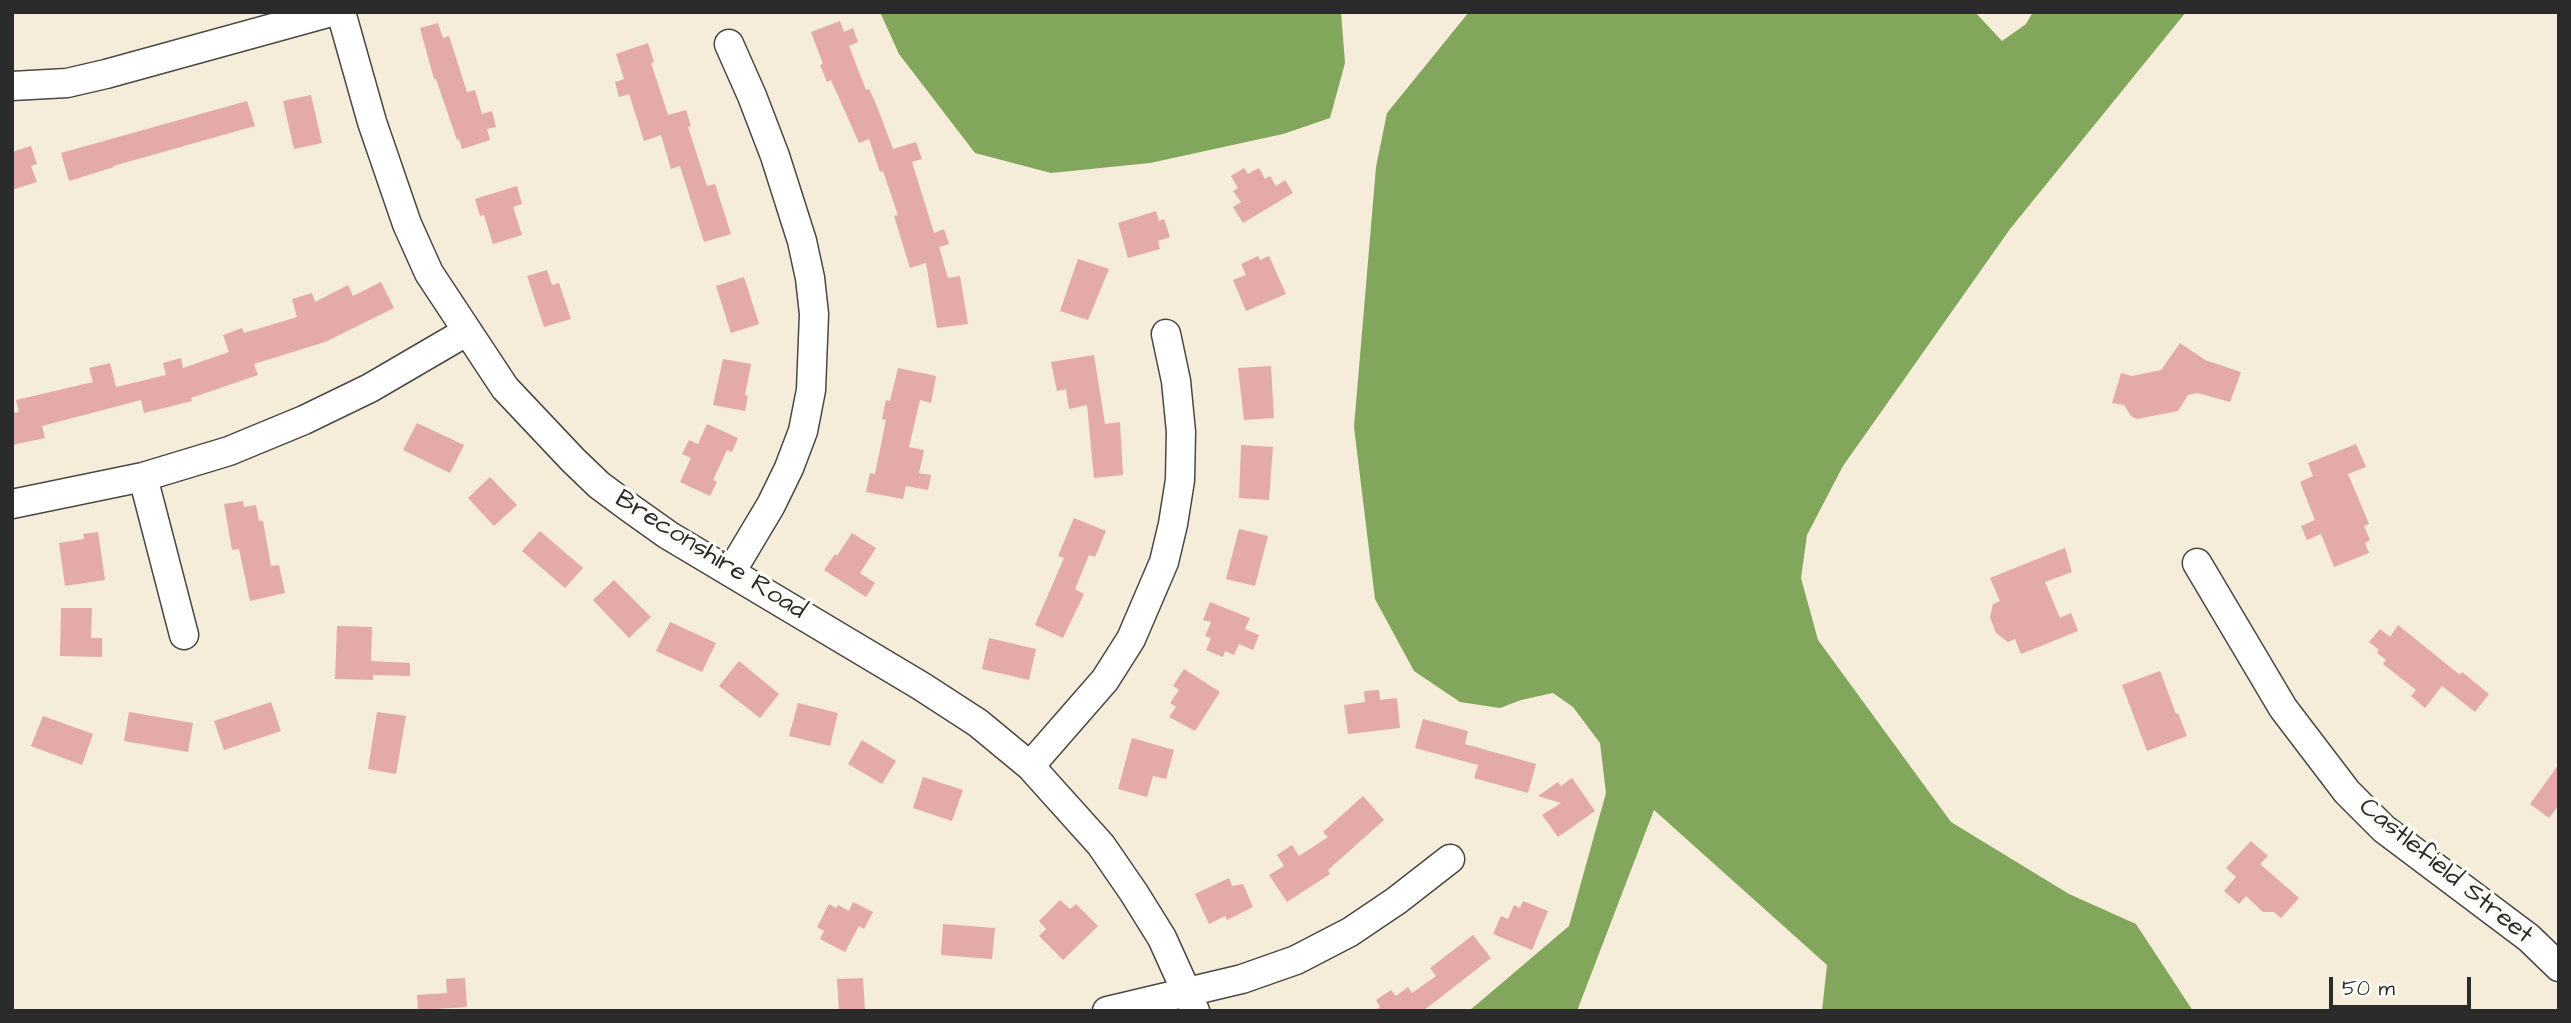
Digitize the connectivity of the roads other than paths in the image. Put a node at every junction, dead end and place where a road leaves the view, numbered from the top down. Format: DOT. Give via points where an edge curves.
graph roads {
  1 [pos="331,12"];
  2 [pos="341,12"];
  3 [pos="729,44"];
  4 [pos="12,86"];
  5 [pos="466,332"];
  6 [pos="1166,334"];
  7 [pos="143,477"];
  8 [pos="12,504"];
  9 [pos="2197,563"];
  10 [pos="731,572"];
  11 [pos="184,635"];
  12 [pos="1030,766"];
  13 [pos="1450,859"];
  14 [pos="2559,967"];
  15 [pos="1192,1002"];
  16 [pos="1107,1011"];
  1 -- 4 [label="street" via="106,74 67,83"];
  2 -- 5 [label="street, Breconshire Road" via="375,133 407,224 429,273"];
  3 -- 10 [label="street" via="790,205 810,278 814,314 811,390 803,431 771,505"];
  5 -- 7 [label="street" via="304,420 229,451"];
  5 -- 10 [label="street, Breconshire Road" via="505,388 599,485 668,535"];
  6 -- 12 [label="street" via="1181,432 1180,480 1164,562 1131,639 1105,680"];
  7 -- 8 [label="street"];
  7 -- 11 [label="street"];
  9 -- 14 [label="street, Castlefield Street" via="2283,708 2347,792 2384,829 2529,938"];
  10 -- 12 [label="street, Breconshire Road" via="967,715"];
  12 -- 15 [label="street, Breconshire Road" via="1101,845 1163,939"];
  13 -- 15 [label="street" via="1350,932 1296,960"];
  15 -- 16 [label="street"];
}
